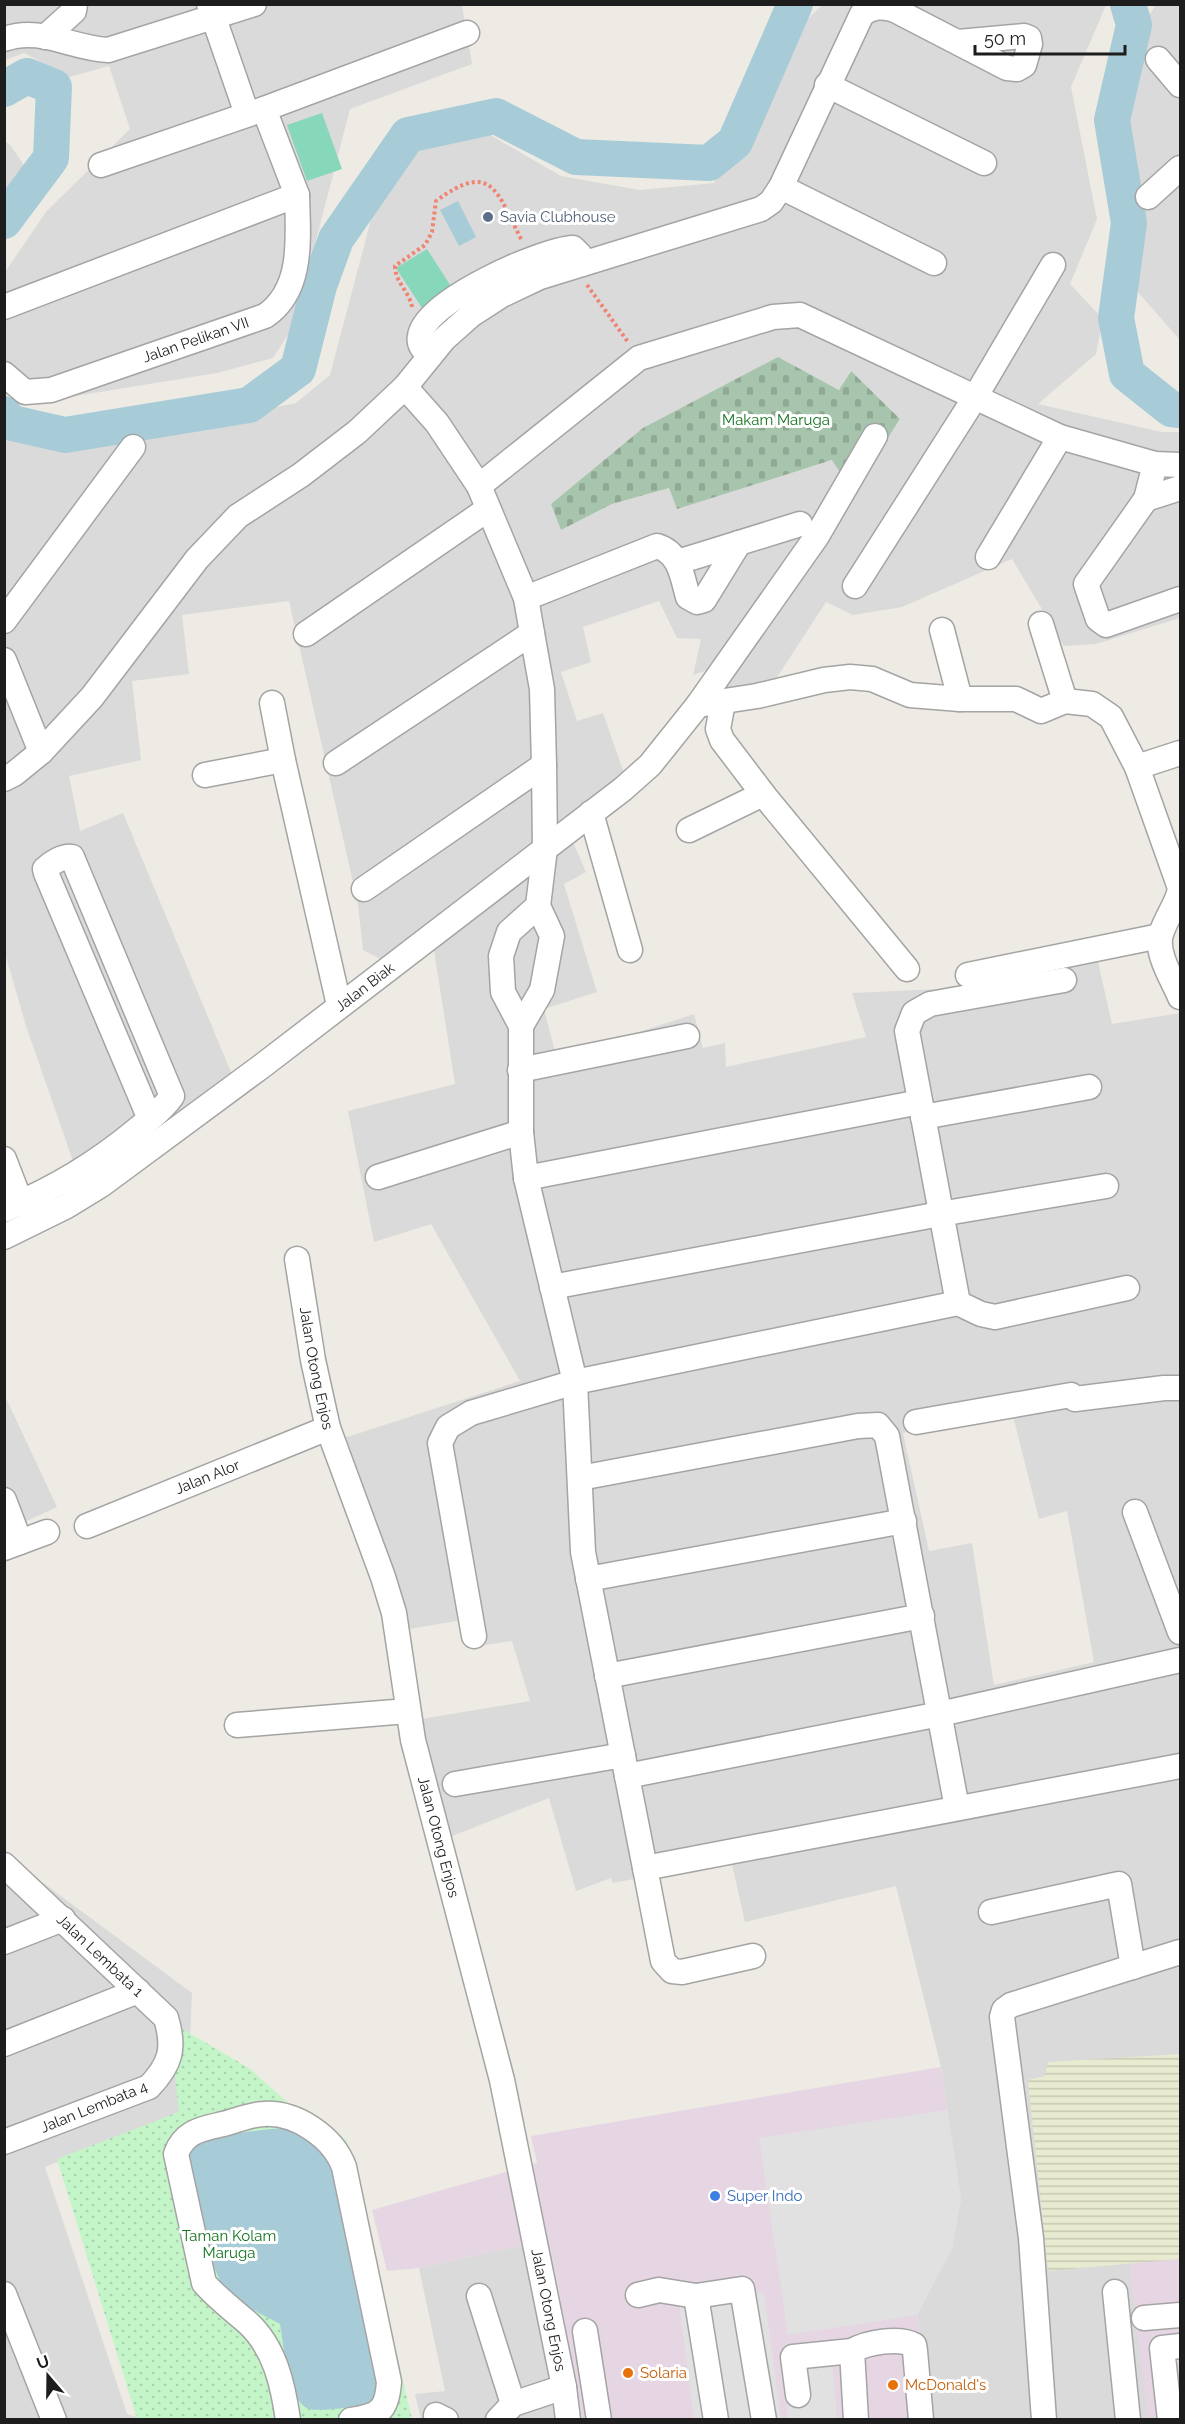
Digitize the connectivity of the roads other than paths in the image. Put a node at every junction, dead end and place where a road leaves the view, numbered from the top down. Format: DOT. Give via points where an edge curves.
graph roads {
  1 [pos="254,4"];
  2 [pos="75,8"];
  3 [pos="212,11"];
  4 [pos="467,33"];
  5 [pos="45,37"];
  6 [pos="4,39"];
  7 [pos="958,42"];
  8 [pos="98,49"];
  9 [pos="1158,59"];
  10 [pos="827,85"];
  11 [pos="1180,85"];
  12 [pos="255,112"];
  13 [pos="984,163"];
  14 [pos="101,165"];
  15 [pos="1180,168"];
  16 [pos="781,187"];
  17 [pos="297,195"];
  18 [pos="1148,197"];
  19 [pos="934,263"];
  20 [pos="582,264"];
  21 [pos="1053,265"];
  22 [pos="4,307"];
  23 [pos="430,356"];
  24 [pos="4,374"];
  25 [pos="405,387"];
  26 [pos="974,399"];
  27 [pos="875,436"];
  28 [pos="1060,437"];
  29 [pos="133,447"];
  30 [pos="1155,464"];
  31 [pos="1180,465"];
  32 [pos="479,486"];
  33 [pos="1180,488"];
  34 [pos="1146,499"];
  35 [pos="488,509"];
  36 [pos="800,524"];
  37 [pos="739,543"];
  38 [pos="988,557"];
  39 [pos="678,562"];
  40 [pos="855,586"];
  41 [pos="526,598"];
  42 [pos="1180,599"];
  43 [pos="4,621"];
  44 [pos="1041,624"];
  45 [pos="942,630"];
  46 [pos="306,633"];
  47 [pos="532,633"];
  48 [pos="5,662"];
  49 [pos="960,699"];
  50 [pos="1065,701"];
  51 [pos="723,702"];
  52 [pos="272,703"];
  53 [pos="698,705"];
  54 [pos="41,752"];
  55 [pos="1180,753"];
  56 [pos="283,760"];
  57 [pos="336,763"];
  58 [pos="543,765"];
  59 [pos="1137,767"];
  60 [pos="205,775"];
  61 [pos="4,779"];
  62 [pos="763,795"];
  63 [pos="591,813"];
  64 [pos="688,830"];
  65 [pos="545,848"];
  66 [pos="364,889"];
  67 [pos="1180,889"];
  68 [pos="538,906"];
  69 [pos="1160,936"];
  70 [pos="630,950"];
  71 [pos="907,969"];
  72 [pos="968,975"];
  73 [pos="122,976"];
  74 [pos="1064,980"];
  75 [pos="96,989"];
  76 [pos="1180,997"];
  77 [pos="339,1005"];
  78 [pos="520,1026"];
  79 [pos="687,1036"];
  80 [pos="520,1070"];
  81 [pos="1089,1087"];
  82 [pos="922,1109"];
  83 [pos="150,1119"];
  84 [pos="521,1131"];
  85 [pos="4,1159"];
  86 [pos="378,1177"];
  87 [pos="526,1178"];
  88 [pos="1106,1186"];
  89 [pos="13,1207"];
  90 [pos="940,1214"];
  91 [pos="4,1237"];
  92 [pos="297,1259"];
  93 [pos="552,1287"];
  94 [pos="1127,1288"];
  95 [pos="958,1303"];
  96 [pos="575,1382"];
  97 [pos="1180,1388"];
  98 [pos="916,1422"];
  99 [pos="328,1428"];
  100 [pos="580,1478"];
  101 [pos="4,1500"];
  102 [pos="1135,1512"];
  103 [pos="904,1521"];
  104 [pos="87,1526"];
  105 [pos="47,1532"];
  106 [pos="12,1545"];
  107 [pos="588,1579"];
  108 [pos="922,1616"];
  109 [pos="1180,1632"];
  110 [pos="474,1636"];
  111 [pos="1180,1660"];
  112 [pos="607,1676"];
  113 [pos="407,1711"];
  114 [pos="940,1714"];
  115 [pos="237,1725"];
  116 [pos="625,1766"];
  117 [pos="1180,1766"];
  118 [pos="455,1784"];
  119 [pos="957,1808"];
  120 [pos="4,1865"];
  121 [pos="645,1868"];
  122 [pos="991,1912"];
  123 [pos="63,1919"];
  124 [pos="4,1942"];
  125 [pos="1180,1952"];
  126 [pos="753,1956"];
  127 [pos="1133,1967"];
  128 [pos="138,1991"];
  129 [pos="4,2044"];
  130 [pos="169,2056"];
  131 [pos="4,2142"];
  132 [pos="1115,2292"];
  133 [pos="4,2294"];
  134 [pos="638,2295"];
  135 [pos="479,2296"];
  136 [pos="696,2296"];
  137 [pos="1180,2315"];
  138 [pos="1144,2318"];
  139 [pos="585,2331"];
  140 [pos="1180,2346"];
  141 [pos="852,2351"];
  142 [pos="564,2387"];
  143 [pos="798,2395"];
  144 [pos="506,2412"];
  145 [pos="54,2420"];
  146 [pos="288,2420"];
  147 [pos="351,2420"];
  148 [pos="568,2420"];
  149 [pos="599,2420"];
  150 [pos="716,2420"];
  151 [pos="764,2420"];
  152 [pos="856,2420"];
  153 [pos="921,2420"];
  154 [pos="1044,2420"];
  155 [pos="1128,2420"];
  156 [pos="1170,2420"];
  1 -- 3 [label="street"];
  2 -- 5 [label="street"];
  2 -- 8 [label="street"];
  3 -- 8 [label="street"];
  3 -- 12 [label="street, Jalan Pelikan VII" via="222,47"];
  4 -- 12 [label="street"];
  5 -- 6 [label="street" via="27,33"];
  5 -- 8 [label="street"];
  7 -- 10 [label="street" via="895,10 875,7 862,14"];
  9 -- 11 [label="street"];
  10 -- 13 [label="street"];
  10 -- 16 [label="street"];
  12 -- 14 [label="street"];
  12 -- 17 [label="street, Jalan Pelikan VII"];
  15 -- 18 [label="street"];
  16 -- 19 [label="street"];
  16 -- 20 [label="street" via="761,209"];
  17 -- 22 [label="street"];
  17 -- 24 [label="street, Jalan Pelikan VII" via="295,266 286,296 265,316 51,390 25,392"];
  20 -- 23 [label="street" via="540,277 502,295 471,315"];
  20 -- 23 [label="street" via="573,248 557,249 474,285 432,316 423,328 421,347"];
  21 -- 26 [label="street"];
  23 -- 25 [label="street"];
  25 -- 32 [label="street" via="436,423"];
  25 -- 54 [label="street" via="357,432 238,516 197,560 92,697"];
  26 -- 28 [label="street"];
  26 -- 32 [label="street" via="800,315 773,317 639,358"];
  26 -- 40 [label="street"];
  27 -- 53 [label="street, Jalan Biak" via="817,536"];
  28 -- 30 [label="street"];
  28 -- 38 [label="street"];
  29 -- 43 [label="street"];
  30 -- 31 [label="street"];
  30 -- 34 [label="street"];
  32 -- 35 [label="street"];
  33 -- 34 [label="street"];
  34 -- 42 [label="street" via="1088,580 1087,588 1098,619 1106,625"];
  35 -- 41 [label="street"];
  35 -- 46 [label="street"];
  36 -- 37 [label="street"];
  37 -- 39 [label="street"];
  37 -- 39 [label="street" via="704,600 698,603 688,597"];
  39 -- 41 [label="street" via="667,549 657,546"];
  41 -- 47 [label="street"];
  44 -- 50 [label="street"];
  45 -- 49 [label="street"];
  47 -- 57 [label="street"];
  47 -- 58 [label="street" via="542,689"];
  48 -- 54 [label="street"];
  49 -- 50 [label="street" via="1016,699 1041,711"];
  49 -- 51 [label="street" via="910,695 872,679 850,677"];
  50 -- 59 [label="street" via="1102,709"];
  51 -- 53 [label="street"];
  51 -- 62 [label="street" via="718,729 722,740"];
  52 -- 56 [label="street"];
  53 -- 63 [label="street, Jalan Biak" via="650,765"];
  54 -- 61 [label="street"];
  55 -- 59 [label="street"];
  56 -- 60 [label="street"];
  56 -- 77 [label="street"];
  58 -- 65 [label="street"];
  58 -- 66 [label="street"];
  59 -- 67 [label="street"];
  62 -- 64 [label="street"];
  62 -- 71 [label="street"];
  63 -- 65 [label="street, Jalan Biak"];
  63 -- 70 [label="street"];
  65 -- 68 [label="street"];
  65 -- 77 [label="street, Jalan Biak"];
  67 -- 69 [label="street"];
  68 -- 78 [label="street" via="552,936 542,990"];
  68 -- 78 [label="street" via="509,932 501,956 503,992"];
  69 -- 72 [label="street"];
  69 -- 76 [label="street" via="1160,951"];
  73 -- 75 [label="street"];
  73 -- 75 [label="street" via="72,857 68,856 45,869"];
  73 -- 83 [label="street" via="172,1093"];
  74 -- 82 [label="street" via="930,1004 914,1013 907,1031"];
  75 -- 83 [label="street"];
  77 -- 91 [label="street, Jalan Biak" via="101,1185"];
  78 -- 80 [label="street"];
  79 -- 80 [label="street"];
  80 -- 84 [label="street"];
  81 -- 82 [label="street"];
  82 -- 87 [label="street"];
  82 -- 90 [label="street"];
  83 -- 89 [label="street" via="81,1172"];
  84 -- 86 [label="street"];
  84 -- 87 [label="street"];
  85 -- 89 [label="street"];
  87 -- 93 [label="street"];
  88 -- 90 [label="street"];
  90 -- 93 [label="street"];
  90 -- 95 [label="street"];
  92 -- 99 [label="street, Jalan Otong Enjos"];
  93 -- 96 [label="street"];
  94 -- 95 [label="street" via="995,1317"];
  95 -- 96 [label="street"];
  96 -- 100 [label="street"];
  96 -- 110 [label="street" via="471,1413 448,1427 440,1443"];
  97 -- 98 [label="street" via="1075,1399 1071,1395"];
  99 -- 104 [label="street, Jalan Alor"];
  99 -- 113 [label="street, Jalan Otong Enjos" via="391,1604"];
  100 -- 103 [label="street" via="878,1425 887,1436"];
  100 -- 107 [label="street"];
  101 -- 106 [label="street"];
  102 -- 109 [label="street"];
  103 -- 107 [label="street"];
  103 -- 108 [label="street"];
  105 -- 106 [label="street"];
  107 -- 112 [label="street"];
  108 -- 112 [label="street"];
  108 -- 114 [label="street"];
  111 -- 114 [label="street"];
  112 -- 116 [label="street"];
  113 -- 115 [label="street"];
  113 -- 142 [label="street, Jalan Otong Enjos" via="502,2080"];
  114 -- 116 [label="street"];
  114 -- 119 [label="street"];
  116 -- 118 [label="street"];
  116 -- 121 [label="street"];
  117 -- 119 [label="street"];
  119 -- 121 [label="street"];
  120 -- 123 [label="street, Jalan Lembata 1"];
  121 -- 126 [label="street" via="663,1961 672,1971"];
  122 -- 127 [label="street" via="1119,1884"];
  123 -- 124 [label="street"];
  123 -- 128 [label="street, Jalan Lembata 1"];
  125 -- 127 [label="street"];
  127 -- 154 [label="street" via="1011,2005 1002,2017 1031,2238"];
  128 -- 129 [label="street"];
  128 -- 130 [label="street, Jalan Lembata 1" via="166,2018 172,2037"];
  130 -- 131 [label="street, Jalan Lembata 4" via="163,2072 149,2087"];
  132 -- 155 [label="street"];
  133 -- 145 [label="street"];
  134 -- 136 [label="street" via="659,2290"];
  135 -- 144 [label="street"];
  136 -- 150 [label="street"];
  136 -- 151 [label="street" via="742,2289"];
  137 -- 138 [label="street"];
  139 -- 149 [label="street"];
  140 -- 156 [label="street" via="1162,2348"];
  141 -- 143 [label="street" via="793,2357"];
  141 -- 152 [label="street"];
  141 -- 153 [label="street" via="880,2343 907,2341 914,2345"];
  142 -- 144 [label="street"];
  142 -- 148 [label="street, Jalan Otong Enjos"];
  146 -- 147 [label="street" via="270,2351 250,2325 204,2283 176,2154 190,2133 262,2114 278,2114 319,2133 340,2154 344,2166 389,2382 385,2406 376,2415"];
}
